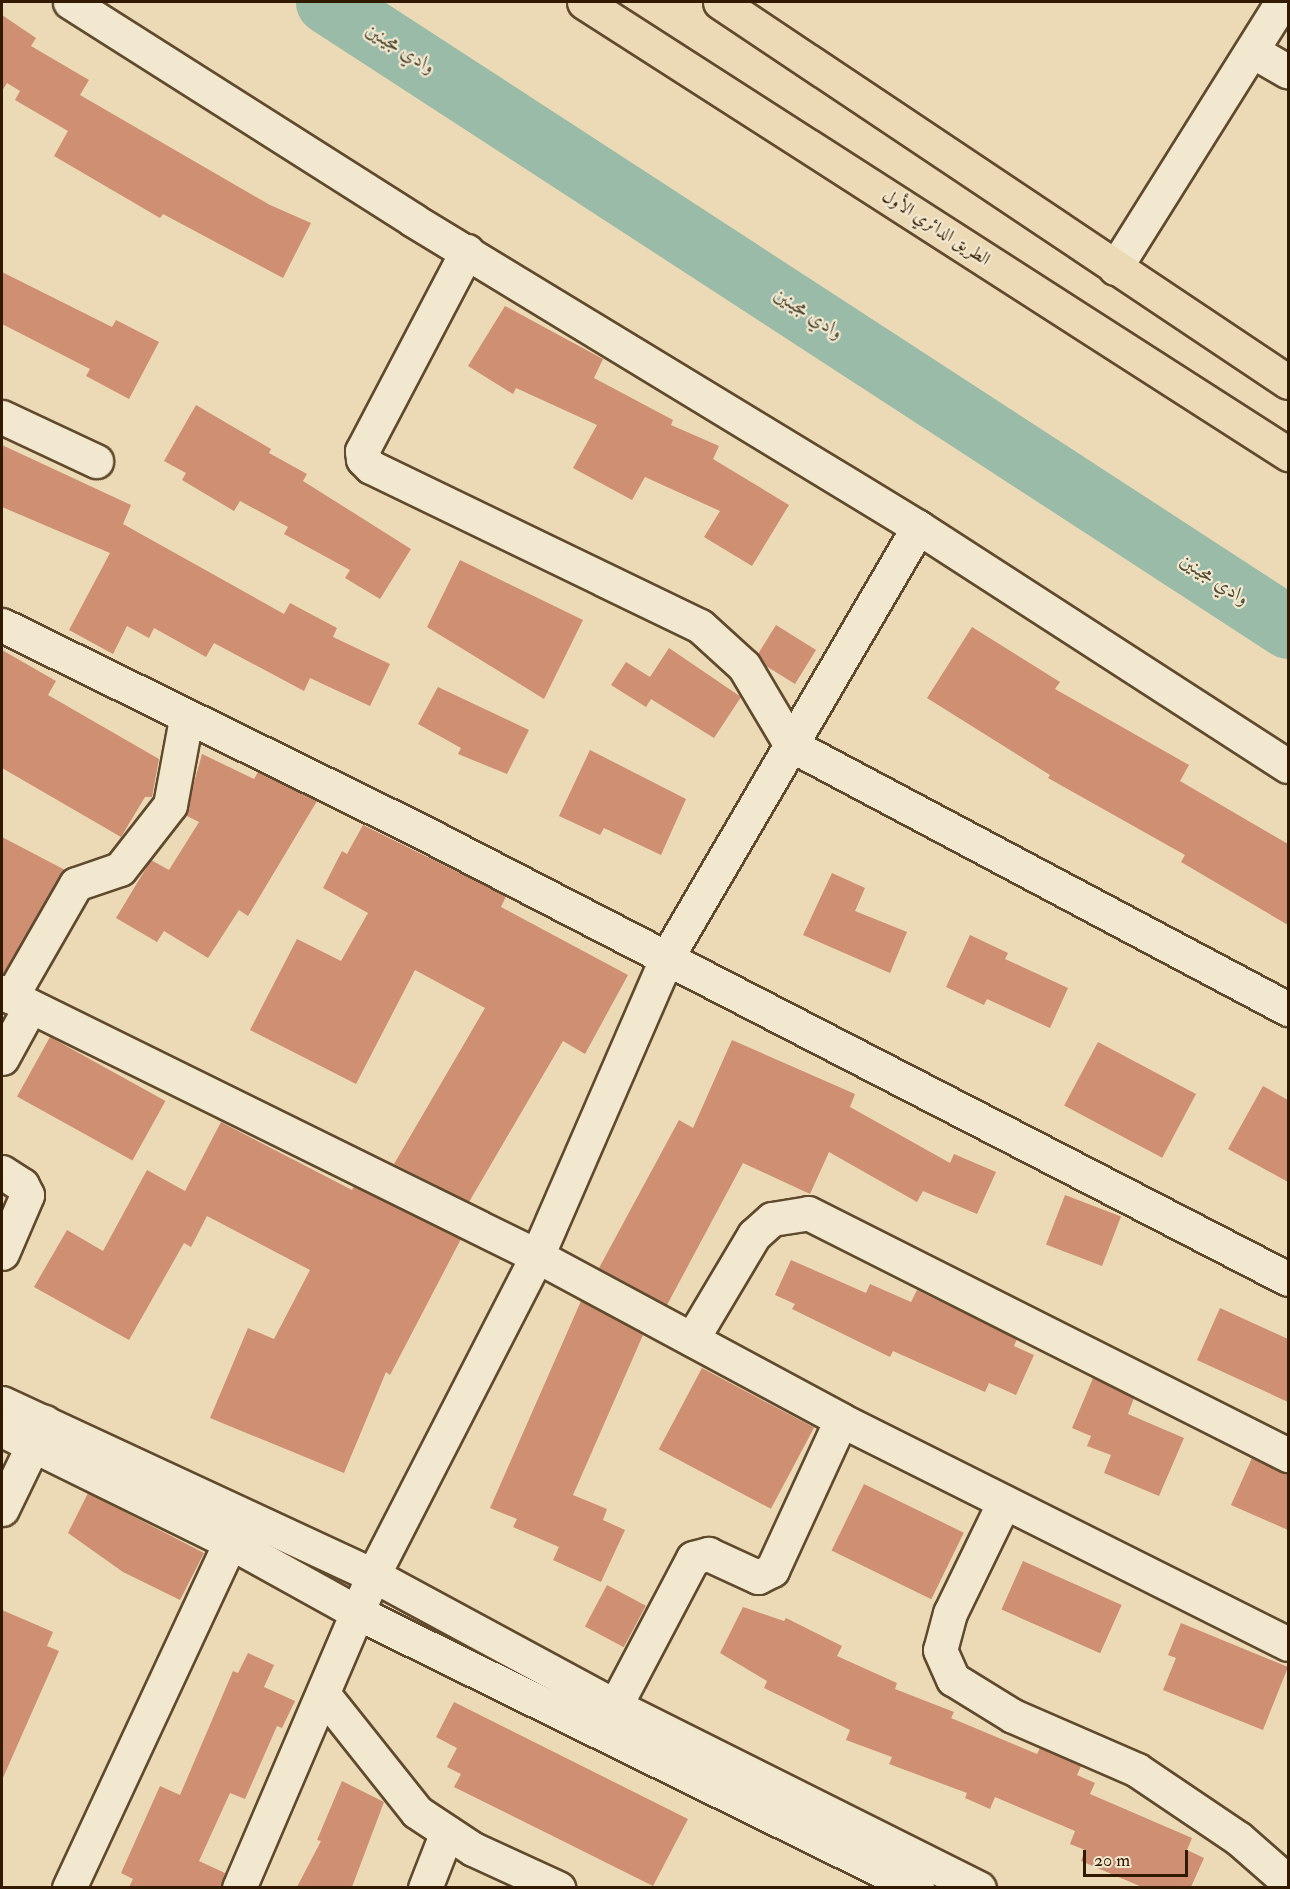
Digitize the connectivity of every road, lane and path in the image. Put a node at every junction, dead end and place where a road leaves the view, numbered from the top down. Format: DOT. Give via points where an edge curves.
graph roads {
  1 [pos="70,2"];
  2 [pos="584,2"];
  3 [pos="720,2"];
  4 [pos="1282,2"];
  5 [pos="1254,52"];
  6 [pos="1288,72"];
  7 [pos="466,251"];
  8 [pos="1115,268"];
  9 [pos="1288,382"];
  10 [pos="2,417"];
  11 [pos="1288,454"];
  12 [pos="96,461"];
  13 [pos="918,527"];
  14 [pos="2,625"];
  15 [pos="186,719"];
  16 [pos="791,745"];
  17 [pos="1288,766"];
  18 [pos="668,957"];
  19 [pos="14,999"];
  20 [pos="1288,1009"];
  21 [pos="2,1058"];
  22 [pos="2,1172"];
  23 [pos="2,1252"];
  24 [pos="537,1256"];
  25 [pos="1288,1280"];
  26 [pos="692,1339"];
  27 [pos="2,1403"];
  28 [pos="842,1420"];
  29 [pos="2,1430"];
  30 [pos="38,1434"];
  31 [pos="1288,1455"];
  32 [pos="1004,1502"];
  33 [pos="2,1509"];
  34 [pos="230,1542"];
  35 [pos="374,1575"];
  36 [pos="360,1614"];
  37 [pos="1288,1644"];
  38 [pos="324,1695"];
  39 [pos="615,1706"];
  40 [pos="447,1832"];
  41 [pos="1288,1882"];
  42 [pos="69,1887"];
  43 [pos="239,1887"];
  44 [pos="425,1887"];
  45 [pos="558,1887"];
  46 [pos="917,1887"];
  47 [pos="979,1887"];
  1 -- 7 [label="street"];
  2 -- 11 [label="highway, الطريق الدائري الأول"];
  3 -- 8 [label="highway"];
  4 -- 5 [label="street"];
  5 -- 6 [label="street"];
  5 -- 8 [label="street"];
  7 -- 13 [label="street"];
  7 -- 16 [label="street" via="362,451 363,459 700,626 744,666"];
  8 -- 9 [label="highway"];
  10 -- 12 [label="street"];
  13 -- 16 [label="street"];
  13 -- 17 [label="street"];
  14 -- 15 [label="street"];
  15 -- 18 [label="street"];
  15 -- 19 [label="street" via="170,805 120,869 75,884"];
  16 -- 18 [label="street"];
  16 -- 20 [label="street"];
  18 -- 24 [label="street"];
  18 -- 25 [label="street"];
  19 -- 21 [label="street"];
  19 -- 24 [label="street"];
  22 -- 23 [label="street" via="22,1185 27,1195"];
  24 -- 26 [label="street"];
  24 -- 35 [label="street"];
  26 -- 28 [label="street"];
  26 -- 31 [label="street" via="754,1235 772,1219 808,1213"];
  27 -- 30 [label="street"];
  28 -- 32 [label="street"];
  28 -- 39 [label="street" via="772,1570 758,1577 708,1554 693,1558"];
  29 -- 30 [label="street"];
  30 -- 33 [label="street"];
  30 -- 34 [label="street"];
  30 -- 35 [label="street"];
  32 -- 37 [label="street"];
  32 -- 41 [label="street" via="950,1613 940,1650 953,1679 1013,1716 1137,1770 1238,1838"];
  34 -- 36 [label="street"];
  34 -- 42 [label="street"];
  35 -- 36 [label="street"];
  35 -- 39 [label="street"];
  36 -- 38 [label="street"];
  36 -- 46 [label="street"];
  38 -- 40 [label="street" via="417,1812"];
  38 -- 43 [label="street"];
  39 -- 47 [label="street"];
  40 -- 44 [label="street"];
  40 -- 45 [label="street" via="473,1849"];
}
